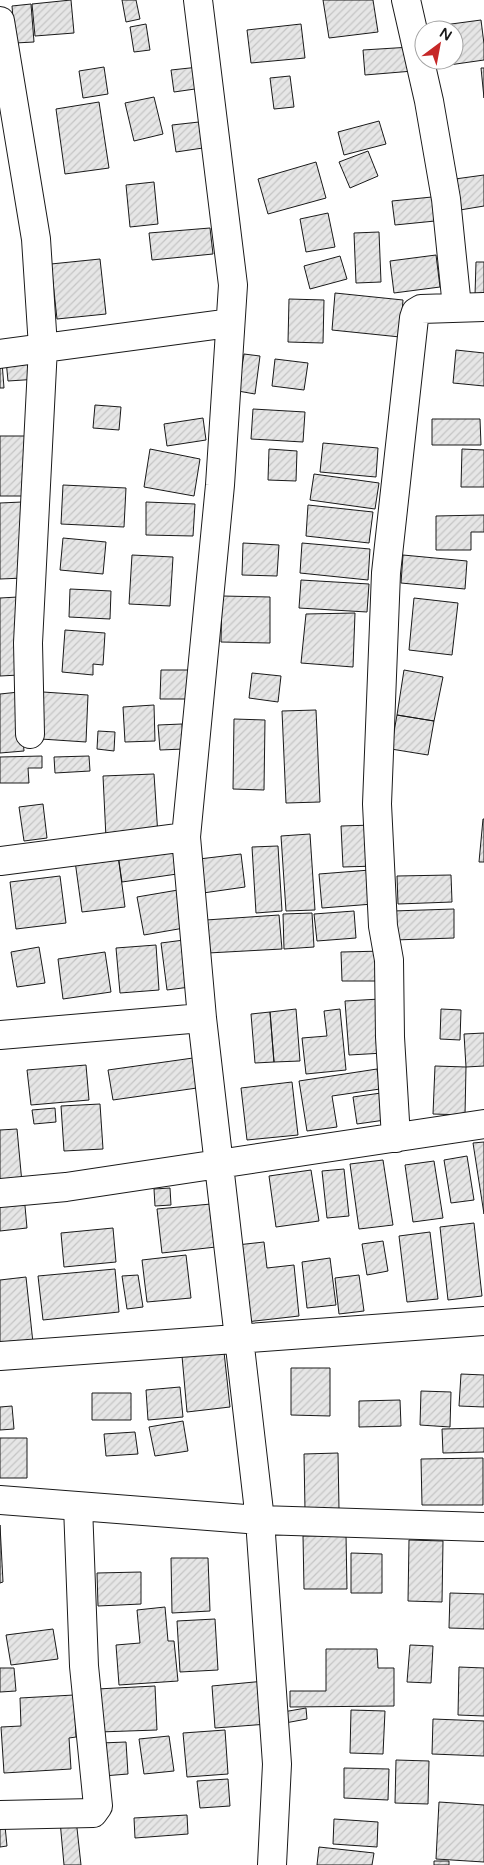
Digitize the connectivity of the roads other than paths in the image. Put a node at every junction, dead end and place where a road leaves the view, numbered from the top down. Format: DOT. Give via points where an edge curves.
graph roads {
  1 [pos="198,0"];
  2 [pos="406,0"];
  3 [pos="0,21"];
  4 [pos="457,307"];
  5 [pos="484,307"];
  6 [pos="230,323"];
  7 [pos="43,347"];
  8 [pos="0,354"];
  9 [pos="30,734"];
  10 [pos="186,837"];
  11 [pos="0,861"];
  12 [pos="202,1018"];
  13 [pos="0,1035"];
  14 [pos="484,1124"];
  15 [pos="396,1138"];
  16 [pos="220,1165"];
  17 [pos="0,1192"];
  18 [pos="484,1321"];
  19 [pos="238,1338"];
  20 [pos="0,1356"];
  21 [pos="0,1500"];
  22 [pos="78,1506"];
  23 [pos="260,1520"];
  24 [pos="484,1527"];
  25 [pos="0,1815"];
  26 [pos="272,1865"];
  1 -- 6 [label="street" via="233,285"];
  2 -- 4 [label="street" via="429,101 446,199"];
  3 -- 7 [label="street" via="36,239"];
  4 -- 5 [label="street"];
  4 -- 15 [label="street" via="421,309 414,318 386,573 377,804 383,926 389,960"];
  6 -- 7 [label="street"];
  6 -- 10 [label="street" via="220,485"];
  7 -- 8 [label="street"];
  7 -- 9 [label="street" via="28,643"];
  10 -- 11 [label="street"];
  10 -- 12 [label="street"];
  12 -- 13 [label="street"];
  12 -- 16 [label="street"];
  14 -- 15 [label="street"];
  15 -- 16 [label="street"];
  16 -- 17 [label="street" via="66,1187"];
  16 -- 19 [label="street"];
  18 -- 19 [label="street"];
  19 -- 20 [label="street"];
  19 -- 23 [label="street"];
  21 -- 22 [label="street"];
  22 -- 23 [label="street"];
  22 -- 25 [label="street" via="84,1666 98,1806 93,1813"];
  23 -- 24 [label="street"];
  23 -- 26 [label="street" via="276,1764"];
}
